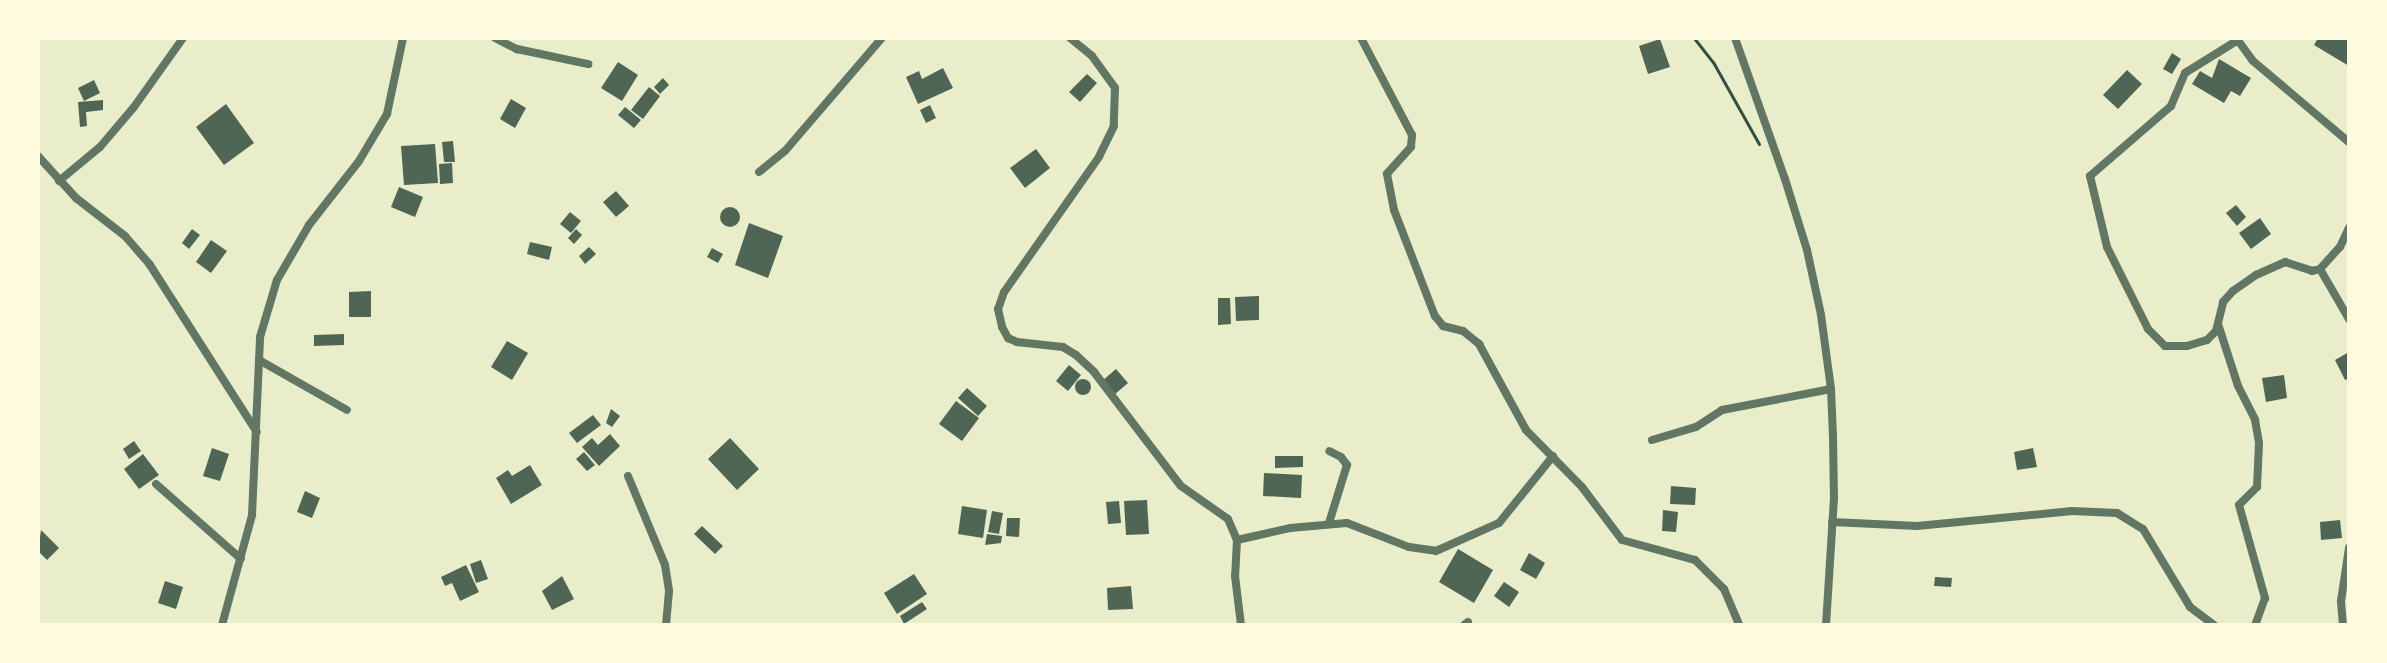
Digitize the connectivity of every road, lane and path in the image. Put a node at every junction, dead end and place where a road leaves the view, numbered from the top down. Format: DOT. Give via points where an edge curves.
graph roads {
  1 [pos="183,38"];
  2 [pos="403,38"];
  3 [pos="495,38"];
  4 [pos="882,38"];
  5 [pos="1070,38"];
  6 [pos="1361,38"];
  7 [pos="1694,38"];
  8 [pos="1735,38"];
  9 [pos="2238,39"];
  10 [pos="588,64"];
  11 [pos="2349,142"];
  12 [pos="1767,154"];
  13 [pos="38,156"];
  14 [pos="759,172"];
  15 [pos="59,181"];
  16 [pos="2349,228"];
  17 [pos="2320,269"];
  18 [pos="2349,319"];
  19 [pos="2218,323"];
  20 [pos="259,360"];
  21 [pos="1831,389"];
  22 [pos="347,410"];
  23 [pos="258,433"];
  24 [pos="1652,440"];
  25 [pos="1329,451"];
  26 [pos="1553,456"];
  27 [pos="628,476"];
  28 [pos="156,484"];
  29 [pos="1832,522"];
  30 [pos="1329,523"];
  31 [pos="1237,540"];
  32 [pos="2349,548"];
  33 [pos="241,559"];
  34 [pos="222,625"];
  35 [pos="666,625"];
  36 [pos="1241,625"];
  37 [pos="1739,625"];
  38 [pos="1826,625"];
  39 [pos="2214,625"];
  40 [pos="2255,625"];
  41 [pos="2343,625"];
  1 -- 15 [label="street" via="100,147"];
  2 -- 20 [label="street" via="387,114 277,280 260,337"];
  3 -- 10 [label="street" via="517,49"];
  4 -- 14 [label="street" via="785,151"];
  5 -- 31 [label="street" via="1092,56 1115,88 1114,126 1099,157 1004,292 998,309 1002,327 1017,342 1063,347 1086,363 1181,486 1228,519"];
  6 -- 26 [label="street" via="1412,135 1411,147 1387,174 1394,210 1435,316 1443,326 1463,331 1479,344 1526,430"];
  7 -- 12 [label="path"];
  8 -- 21 [label="street" via="1807,250"];
  9 -- 11 [label="street" via="2253,61"];
  9 -- 19 [label="street" via="2185,73 2171,106 2100,165 2089,181 2118,274 2156,341 2187,346 2207,340"];
  13 -- 15 [label="street"];
  15 -- 23 [label="street" via="125,236 150,265"];
  16 -- 17 [label="street"];
  17 -- 18 [label="street"];
  17 -- 19 [label="street" via="2285,262 2265,270 2223,302"];
  19 -- 40 [label="street" via="2259,443 2257,487 2239,505 2265,598"];
  20 -- 22 [label="street"];
  20 -- 23 [label="street"];
  21 -- 24 [label="street" via="1722,410 1696,427"];
  21 -- 29 [label="street"];
  23 -- 33 [label="street" via="256,487"];
  25 -- 30 [label="street" via="1347,465"];
  26 -- 30 [label="street" via="1499,523 1436,551 1409,547 1347,523"];
  26 -- 37 [label="street" via="1622,540 1639,548 1682,553 1712,574"];
  27 -- 35 [label="street" via="665,565"];
  28 -- 33 [label="street"];
  29 -- 38 [label="street"];
  29 -- 39 [label="street" via="1917,526 2072,511 2117,513 2143,529 2190,607"];
  30 -- 31 [label="street"];
  31 -- 36 [label="street"];
  32 -- 41 [label="street"];
  33 -- 34 [label="street"];
}
